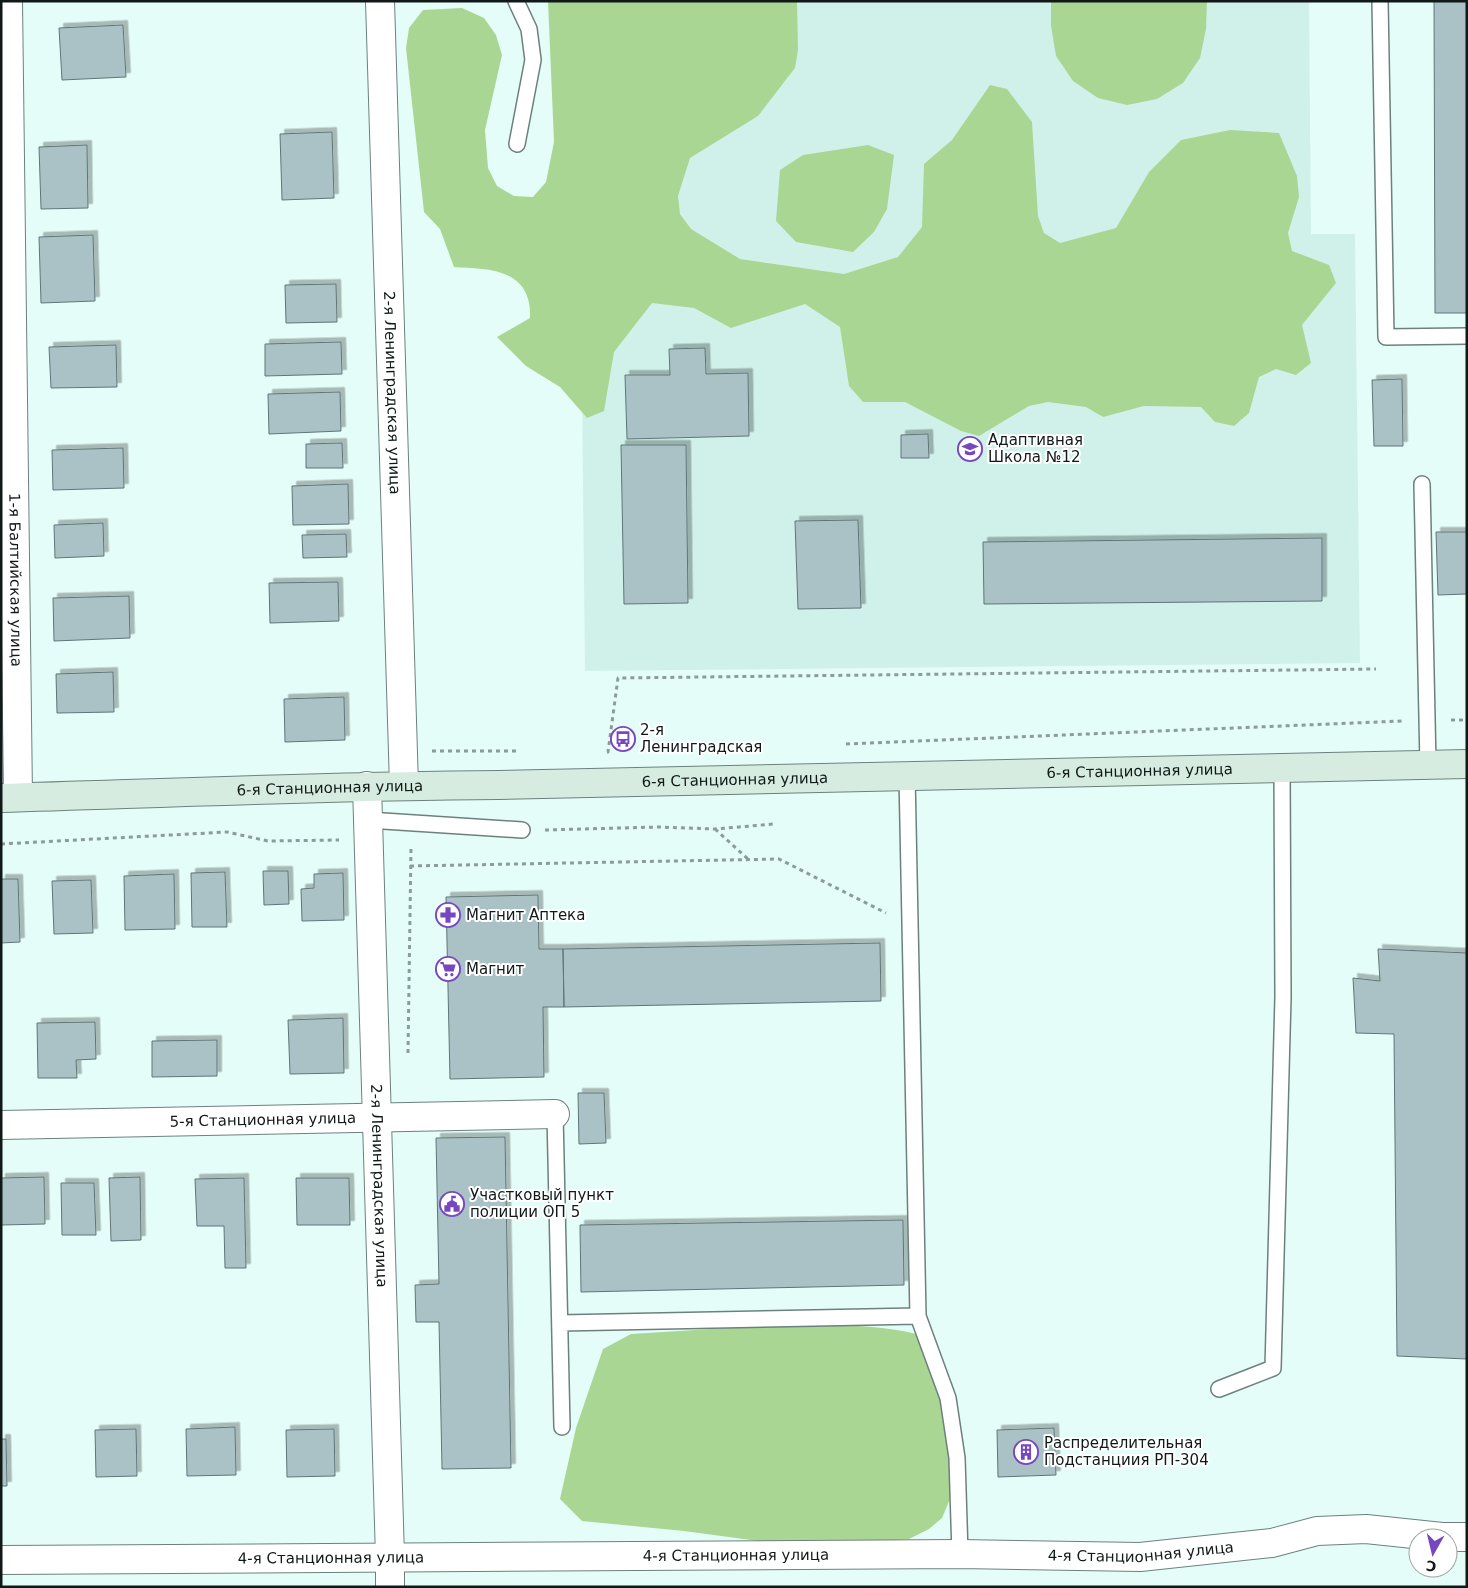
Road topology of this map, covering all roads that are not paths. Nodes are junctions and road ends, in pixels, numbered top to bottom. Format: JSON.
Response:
{"nodes":[{"id":1,"x":8,"y":1,"type":"edge"},
{"id":2,"x":380,"y":1,"type":"edge"},
{"id":3,"x":516,"y":1,"type":"edge"},
{"id":4,"x":1380,"y":1,"type":"edge"},
{"id":5,"x":517,"y":144,"type":"dead end"},
{"id":6,"x":1467,"y":336,"type":"edge"},
{"id":7,"x":1422,"y":484,"type":"dead end"},
{"id":8,"x":1467,"y":764,"type":"edge"},
{"id":9,"x":1428,"y":765,"type":"junction"},
{"id":10,"x":1282,"y":768,"type":"junction"},
{"id":11,"x":908,"y":775,"type":"junction"},
{"id":12,"x":367,"y":786,"type":"junction"},
{"id":13,"x":404,"y":786,"type":"junction"},
{"id":14,"x":10,"y":798,"type":"edge"},
{"id":15,"x":368,"y":830,"type":"junction"},
{"id":16,"x":522,"y":830,"type":"road end"},
{"id":17,"x":555,"y":1114,"type":"joint"},
{"id":18,"x":377,"y":1116,"type":"junction"},
{"id":19,"x":1,"y":1126,"type":"edge"},
{"id":20,"x":918,"y":1316,"type":"junction"},
{"id":21,"x":560,"y":1322,"type":"junction"},
{"id":22,"x":1219,"y":1389,"type":"dead end"},
{"id":23,"x":562,"y":1427,"type":"dead end"},
{"id":24,"x":1467,"y":1537,"type":"edge"},
{"id":25,"x":960,"y":1554,"type":"junction"},
{"id":26,"x":390,"y":1557,"type":"junction"},
{"id":27,"x":1,"y":1560,"type":"edge"},
{"id":28,"x":390,"y":1587,"type":"edge"}],
"edges":[{"from":1,"to":14,"type":"street","name":"1-я Балтийская улица"},
{"from":2,"to":13,"type":"street","name":"2-я Ленинградская улица"},
{"from":3,"to":5,"type":"lane"},
{"from":4,"to":6,"type":"lane"},
{"from":7,"to":9,"type":"lane"},
{"from":8,"to":9,"type":"main road","name":"6-я Станционная улица"},
{"from":9,"to":10,"type":"main road","name":"6-я Станционная улица"},
{"from":10,"to":11,"type":"main road","name":"6-я Станционная улица"},
{"from":10,"to":22,"type":"lane"},
{"from":11,"to":13,"type":"main road","name":"6-я Станционная улица"},
{"from":11,"to":20,"type":"lane"},
{"from":12,"to":13,"type":"main road","name":"6-я Станционная улица"},
{"from":12,"to":14,"type":"main road","name":"6-я Станционная улица"},
{"from":12,"to":15,"type":"street","name":"2-я Ленинградская улица"},
{"from":15,"to":16,"type":"lane"},
{"from":15,"to":18,"type":"street","name":"2-я Ленинградская улица"},
{"from":17,"to":18,"type":"street","name":"5-я Станционная улица"},
{"from":17,"to":21,"type":"lane"},
{"from":18,"to":19,"type":"street","name":"5-я Станционная улица"},
{"from":18,"to":26,"type":"street","name":"2-я Ленинградская улица"},
{"from":20,"to":21,"type":"lane"},
{"from":20,"to":25,"type":"lane"},
{"from":21,"to":23,"type":"lane"},
{"from":24,"to":25,"type":"street","name":"4-я Станционная улица"},
{"from":25,"to":26,"type":"street","name":"4-я Станционная улица"},
{"from":26,"to":27,"type":"street","name":"4-я Станционная улица"},
{"from":26,"to":28,"type":"street","name":"2-я Ленинградская улица"}]}
